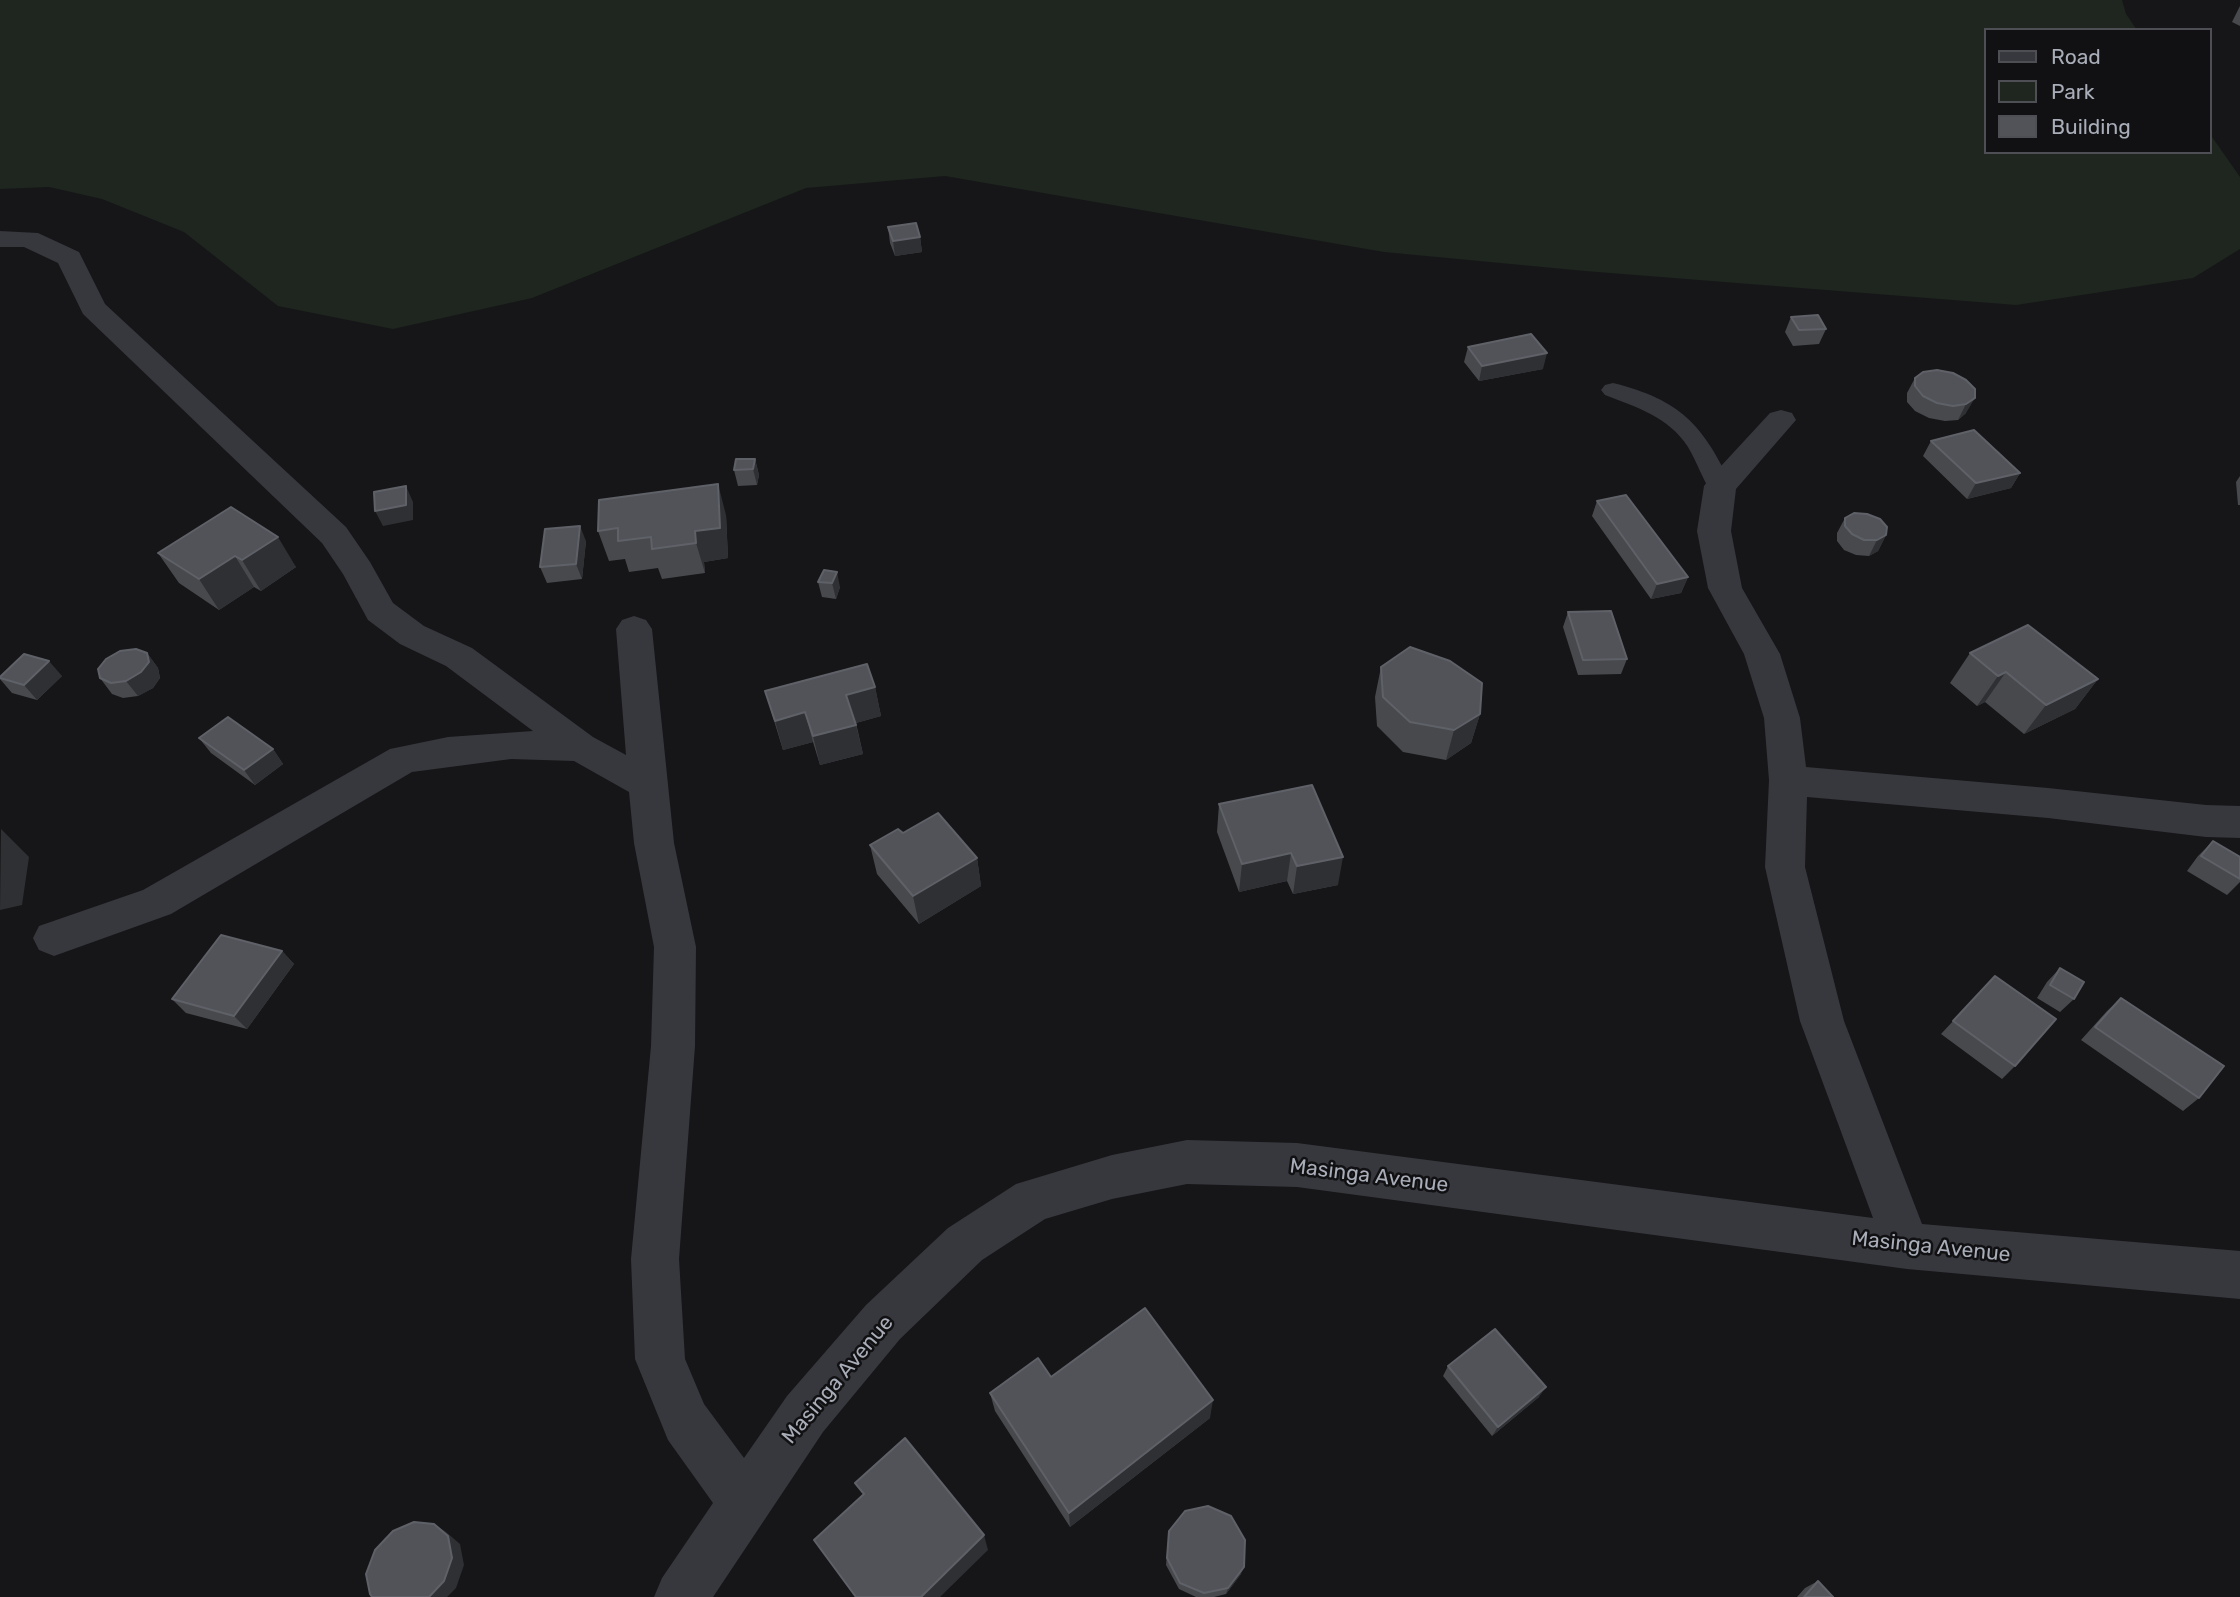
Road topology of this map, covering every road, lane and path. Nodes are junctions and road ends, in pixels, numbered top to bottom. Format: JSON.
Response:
{"nodes":[{"id":1,"x":0,"y":239,"type":"edge"},
{"id":2,"x":1613,"y":390,"type":"dead end"},
{"id":3,"x":1781,"y":420,"type":"dead end"},
{"id":4,"x":1720,"y":486,"type":"junction"},
{"id":5,"x":634,"y":629,"type":"dead end"},
{"id":6,"x":580,"y":747,"type":"junction"},
{"id":7,"x":1788,"y":780,"type":"junction"},
{"id":8,"x":648,"y":784,"type":"junction"},
{"id":9,"x":2240,"y":822,"type":"edge"},
{"id":10,"x":54,"y":938,"type":"dead end"},
{"id":11,"x":1907,"y":1246,"type":"junction"},
{"id":12,"x":2240,"y":1275,"type":"edge"},
{"id":13,"x":745,"y":1502,"type":"junction"},
{"id":14,"x":681,"y":1597,"type":"edge"}],
"edges":[{"from":1,"to":6,"type":"street"},
{"from":2,"to":4,"type":"lane"},
{"from":3,"to":4,"type":"street"},
{"from":4,"to":7,"type":"street"},
{"from":5,"to":8,"type":"street"},
{"from":6,"to":8,"type":"street"},
{"from":6,"to":10,"type":"street"},
{"from":7,"to":9,"type":"street"},
{"from":7,"to":11,"type":"street"},
{"from":8,"to":13,"type":"street"},
{"from":11,"to":12,"type":"street","name":"Masinga Avenue"},
{"from":11,"to":13,"type":"street","name":"Masinga Avenue"},
{"from":13,"to":14,"type":"street","name":"Masinga Avenue"}]}
